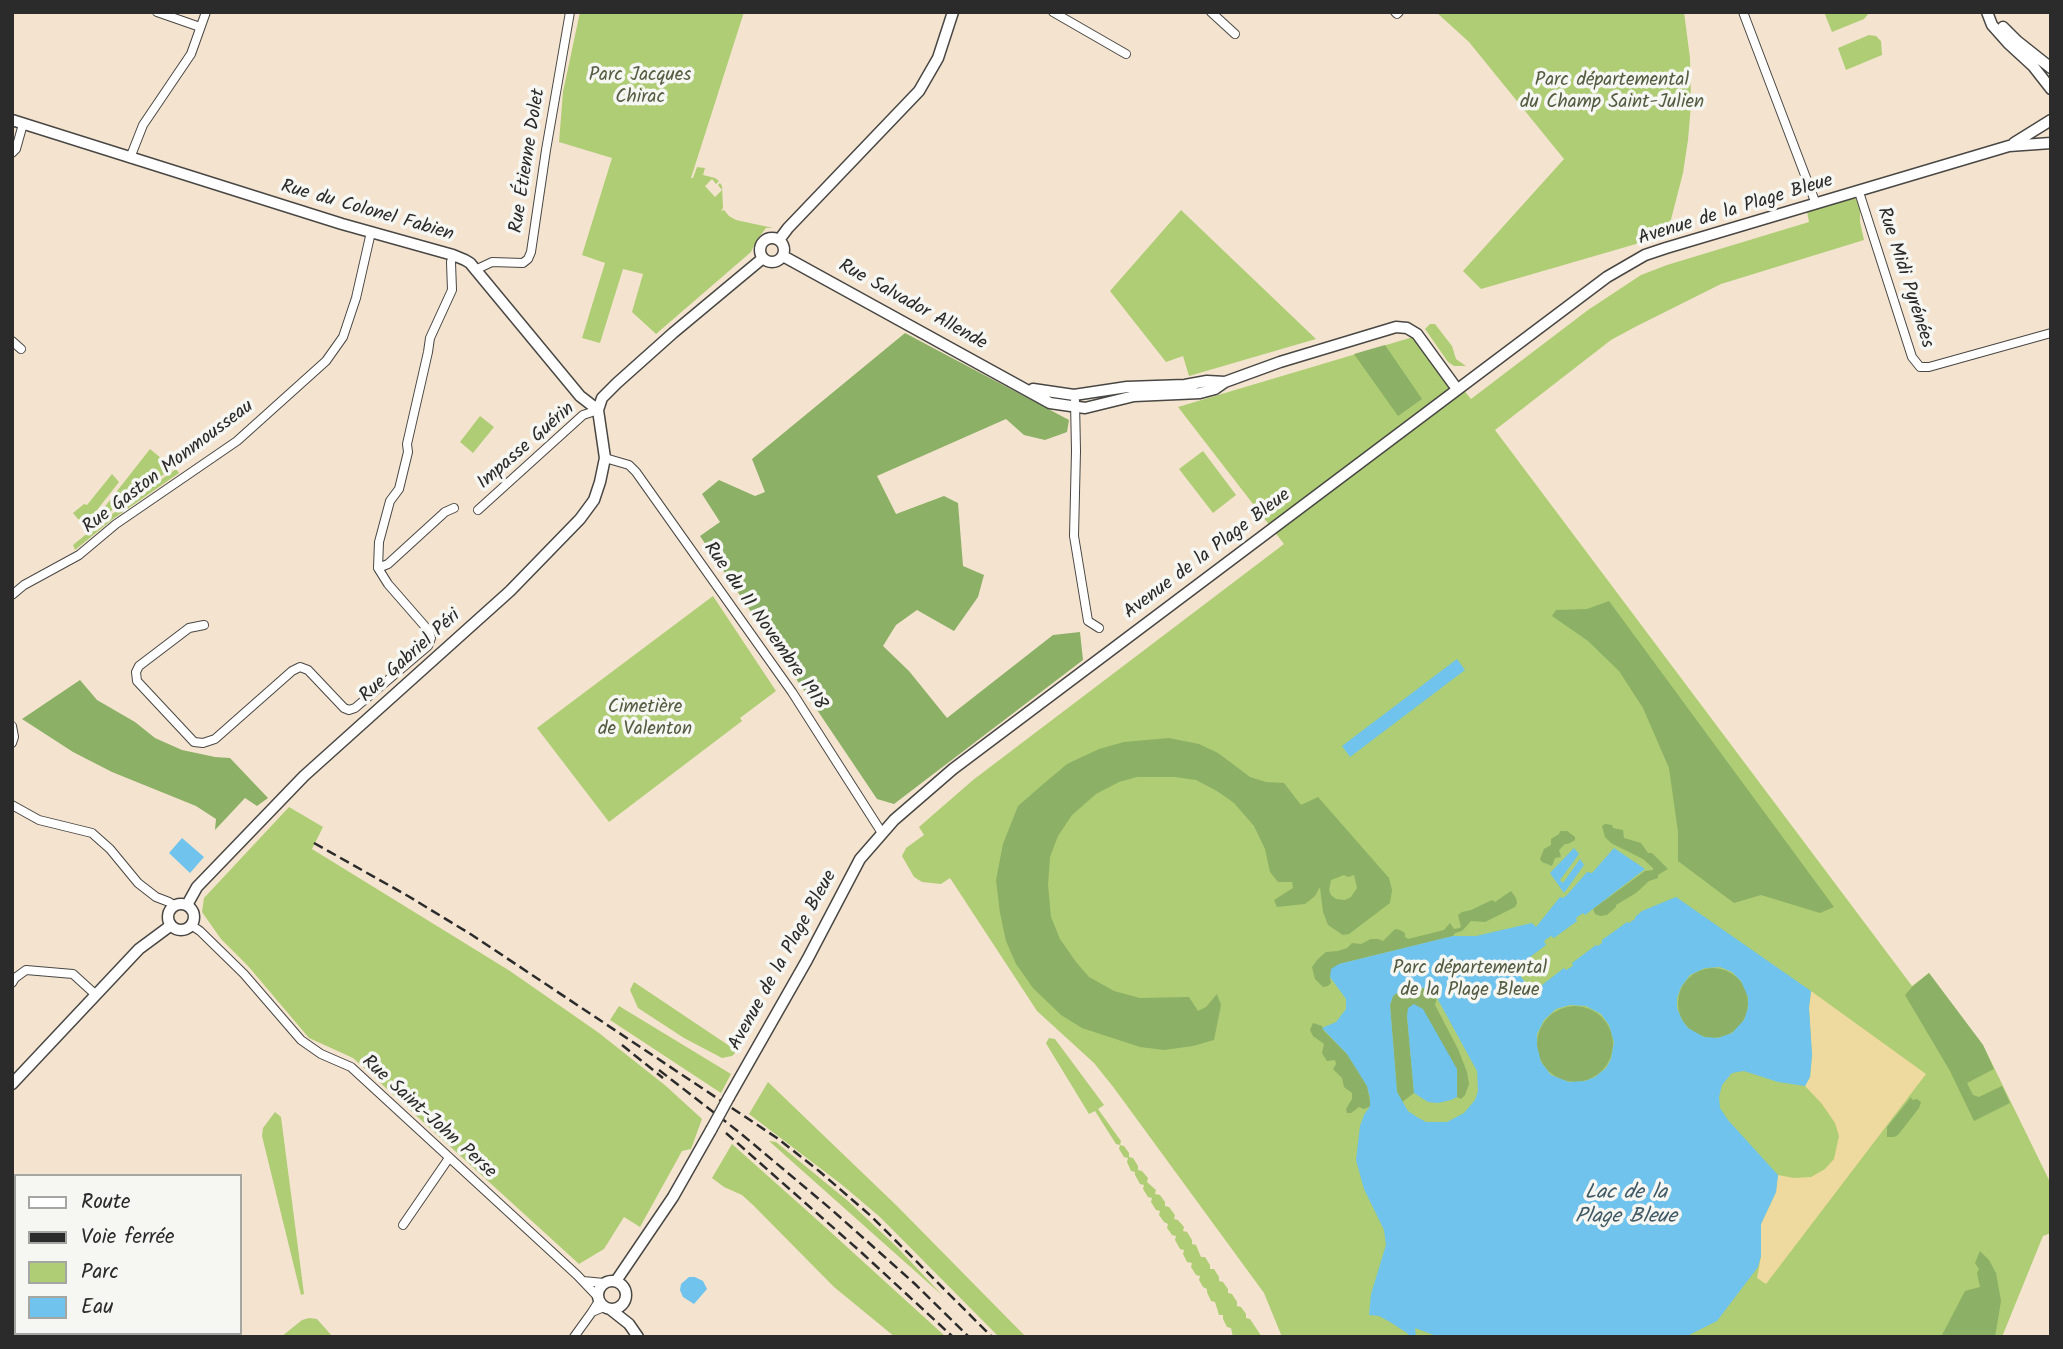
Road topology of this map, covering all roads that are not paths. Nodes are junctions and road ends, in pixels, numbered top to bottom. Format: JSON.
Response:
{"nodes":[{"id":1,"x":157,"y":12,"type":"edge"},
{"id":2,"x":205,"y":12,"type":"edge"},
{"id":3,"x":570,"y":12,"type":"edge"},
{"id":4,"x":953,"y":12,"type":"edge"},
{"id":5,"x":1053,"y":12,"type":"edge"},
{"id":6,"x":1211,"y":12,"type":"edge"},
{"id":7,"x":1742,"y":12,"type":"edge"},
{"id":8,"x":1988,"y":13,"type":"edge"},
{"id":9,"x":200,"y":27,"type":"junction"},
{"id":10,"x":1235,"y":34,"type":"dead end"},
{"id":11,"x":1126,"y":54,"type":"dead end"},
{"id":12,"x":2051,"y":67,"type":"edge"},
{"id":13,"x":2051,"y":89,"type":"edge"},
{"id":14,"x":2051,"y":120,"type":"edge"},
{"id":15,"x":18,"y":122,"type":"edge"},
{"id":16,"x":2051,"y":143,"type":"edge"},
{"id":17,"x":2009,"y":146,"type":"junction"},
{"id":18,"x":12,"y":153,"type":"edge"},
{"id":19,"x":130,"y":158,"type":"junction"},
{"id":20,"x":1859,"y":191,"type":"junction"},
{"id":21,"x":1816,"y":204,"type":"junction"},
{"id":22,"x":371,"y":232,"type":"junction"},
{"id":23,"x":779,"y":240,"type":"junction"},
{"id":24,"x":453,"y":255,"type":"junction"},
{"id":25,"x":783,"y":256,"type":"junction"},
{"id":26,"x":763,"y":258,"type":"junction"},
{"id":27,"x":475,"y":270,"type":"junction"},
{"id":28,"x":2048,"y":333,"type":"edge"},
{"id":29,"x":12,"y":341,"type":"edge"},
{"id":30,"x":21,"y":349,"type":"dead end"},
{"id":31,"x":1225,"y":382,"type":"junction"},
{"id":32,"x":1024,"y":387,"type":"junction"},
{"id":33,"x":1457,"y":389,"type":"junction"},
{"id":34,"x":1074,"y":395,"type":"junction"},
{"id":35,"x":1076,"y":408,"type":"junction"},
{"id":36,"x":598,"y":410,"type":"junction"},
{"id":37,"x":605,"y":458,"type":"junction"},
{"id":38,"x":454,"y":508,"type":"dead end"},
{"id":39,"x":478,"y":510,"type":"dead end"},
{"id":40,"x":378,"y":568,"type":"junction"},
{"id":41,"x":12,"y":595,"type":"edge"},
{"id":42,"x":204,"y":625,"type":"dead end"},
{"id":43,"x":1099,"y":628,"type":"dead end"},
{"id":44,"x":393,"y":677,"type":"junction"},
{"id":45,"x":403,"y":688,"type":"junction"},
{"id":46,"x":12,"y":726,"type":"edge"},
{"id":47,"x":13,"y":740,"type":"edge"},
{"id":48,"x":12,"y":805,"type":"edge"},
{"id":49,"x":882,"y":833,"type":"junction"},
{"id":50,"x":181,"y":906,"type":"junction"},
{"id":51,"x":191,"y":925,"type":"junction"},
{"id":52,"x":170,"y":926,"type":"junction"},
{"id":53,"x":12,"y":983,"type":"edge"},
{"id":54,"x":96,"y":995,"type":"junction"},
{"id":55,"x":12,"y":1084,"type":"edge"},
{"id":56,"x":449,"y":1158,"type":"junction"},
{"id":57,"x":403,"y":1225,"type":"dead end"},
{"id":58,"x":583,"y":1281,"type":"junction"},
{"id":59,"x":604,"y":1283,"type":"junction"},
{"id":60,"x":620,"y":1283,"type":"junction"},
{"id":61,"x":624,"y":1303,"type":"junction"},
{"id":62,"x":603,"y":1304,"type":"junction"},
{"id":63,"x":629,"y":1324,"type":"junction"},
{"id":64,"x":575,"y":1337,"type":"edge"},
{"id":65,"x":638,"y":1337,"type":"edge"}],
"edges":[{"from":1,"to":9,"type":"street"},
{"from":2,"to":9,"type":"street"},
{"from":3,"to":27,"type":"street","name":"Rue Étienne Dolet"},
{"from":4,"to":23,"type":"street"},
{"from":5,"to":11,"type":"street"},
{"from":6,"to":10,"type":"street"},
{"from":7,"to":21,"type":"street"},
{"from":8,"to":12,"type":"street"},
{"from":8,"to":13,"type":"street"},
{"from":9,"to":19,"type":"street"},
{"from":14,"to":17,"type":"street","name":"Avenue de la Plage Bleue"},
{"from":15,"to":18,"type":"street"},
{"from":15,"to":19,"type":"street","name":"Rue du Colonel Fabien"},
{"from":16,"to":17,"type":"street","name":"Avenue de la Plage Bleue"},
{"from":17,"to":20,"type":"street","name":"Avenue de la Plage Bleue"},
{"from":19,"to":22,"type":"street","name":"Rue du Colonel Fabien"},
{"from":20,"to":21,"type":"street","name":"Avenue de la Plage Bleue"},
{"from":20,"to":28,"type":"street","name":"Rue Midi Pyrénées"},
{"from":21,"to":33,"type":"street","name":"Avenue de la Plage Bleue"},
{"from":22,"to":24,"type":"street","name":"Rue du Colonel Fabien"},
{"from":22,"to":41,"type":"street","name":"Rue Gaston Monmousseau"},
{"from":23,"to":25,"type":"street"},
{"from":23,"to":26,"type":"street"},
{"from":24,"to":27,"type":"street","name":"Rue du Colonel Fabien"},
{"from":24,"to":40,"type":"street"},
{"from":25,"to":26,"type":"street"},
{"from":25,"to":32,"type":"street","name":"Rue Salvador Allende"},
{"from":26,"to":36,"type":"street"},
{"from":27,"to":36,"type":"street","name":"Rue du Colonel Fabien"},
{"from":29,"to":30,"type":"street"},
{"from":31,"to":33,"type":"street","name":"Rue Salvador Allende"},
{"from":31,"to":34,"type":"street","name":"Rue Salvador Allende"},
{"from":31,"to":35,"type":"street","name":"Rue Salvador Allende"},
{"from":32,"to":34,"type":"street","name":"Rue Salvador Allende"},
{"from":32,"to":35,"type":"street","name":"Rue Salvador Allende"},
{"from":33,"to":49,"type":"street","name":"Avenue de la Plage Bleue"},
{"from":34,"to":35,"type":"street"},
{"from":35,"to":43,"type":"street"},
{"from":36,"to":37,"type":"street","name":"Rue Gabriel Péri"},
{"from":36,"to":39,"type":"street","name":"Impasse Guérin"},
{"from":37,"to":45,"type":"street","name":"Rue Gabriel Péri"},
{"from":37,"to":49,"type":"street","name":"Rue du 11 Novembre 1918"},
{"from":38,"to":40,"type":"street"},
{"from":40,"to":44,"type":"street"},
{"from":42,"to":44,"type":"street"},
{"from":44,"to":45,"type":"street"},
{"from":45,"to":50,"type":"street","name":"Rue Gabriel Péri"},
{"from":46,"to":47,"type":"street"},
{"from":48,"to":50,"type":"street"},
{"from":49,"to":60,"type":"street","name":"Avenue de la Plage Bleue","bridge":true},
{"from":50,"to":51,"type":"street"},
{"from":50,"to":52,"type":"street"},
{"from":51,"to":52,"type":"street"},
{"from":51,"to":56,"type":"street","name":"Rue Saint-John Perse"},
{"from":52,"to":54,"type":"street"},
{"from":53,"to":54,"type":"street"},
{"from":54,"to":55,"type":"street"},
{"from":56,"to":57,"type":"street"},
{"from":56,"to":58,"type":"street","name":"Rue Saint-John Perse"},
{"from":58,"to":59,"type":"street"},
{"from":58,"to":62,"type":"street","name":"Rue Saint-John Perse"},
{"from":59,"to":60,"type":"street"},
{"from":59,"to":62,"type":"street"},
{"from":60,"to":61,"type":"street"},
{"from":61,"to":62,"type":"street"},
{"from":61,"to":63,"type":"street"},
{"from":62,"to":63,"type":"street"},
{"from":62,"to":64,"type":"street"},
{"from":63,"to":65,"type":"street"}]}
